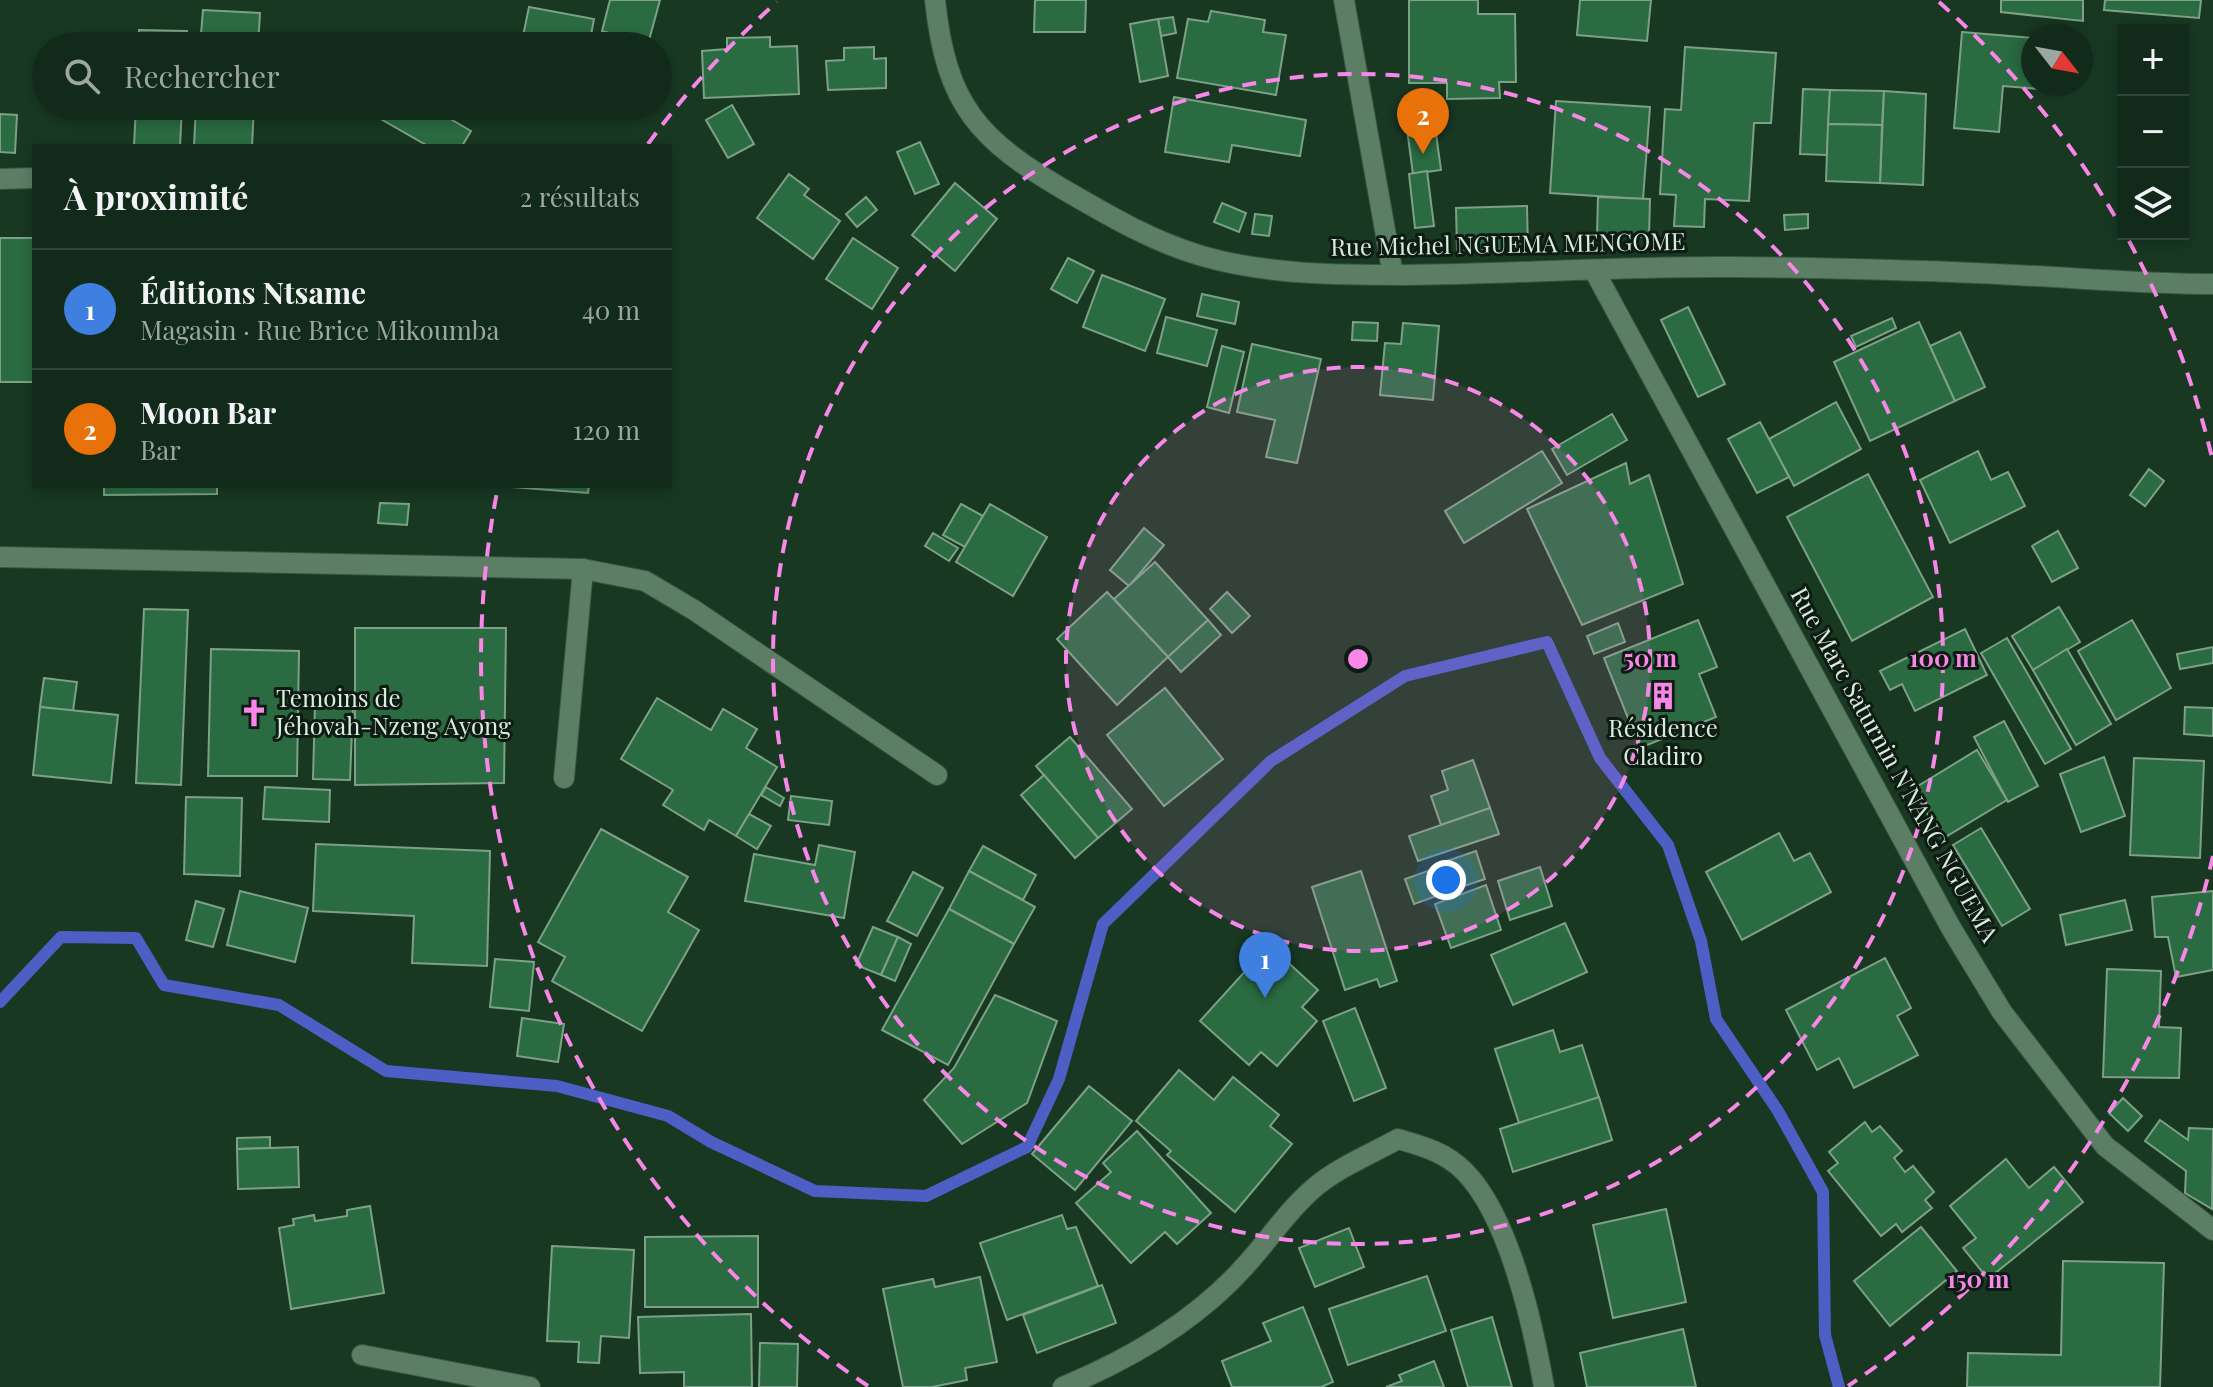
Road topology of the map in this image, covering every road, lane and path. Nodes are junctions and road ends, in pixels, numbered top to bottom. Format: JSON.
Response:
{"nodes":[{"id":1,"x":935,"y":0,"type":"edge"},
{"id":2,"x":1344,"y":0,"type":"edge"},
{"id":3,"x":32,"y":178,"type":"edge"},
{"id":4,"x":0,"y":179,"type":"edge"},
{"id":5,"x":1595,"y":272,"type":"junction"},
{"id":6,"x":1393,"y":275,"type":"junction"},
{"id":7,"x":2213,"y":284,"type":"edge"},
{"id":8,"x":0,"y":557,"type":"edge"},
{"id":9,"x":583,"y":569,"type":"junction"},
{"id":10,"x":937,"y":775,"type":"dead end"},
{"id":11,"x":564,"y":778,"type":"dead end"},
{"id":12,"x":2213,"y":1230,"type":"edge"},
{"id":13,"x":362,"y":1355,"type":"dead end"},
{"id":14,"x":530,"y":1387,"type":"edge"},
{"id":15,"x":1063,"y":1387,"type":"edge"},
{"id":16,"x":1544,"y":1387,"type":"edge"}],
"edges":[{"from":1,"to":6,"type":"street","name":"Rue Michel NGUEMA MENGOME"},
{"from":2,"to":6,"type":"street"},
{"from":3,"to":4,"type":"street"},
{"from":5,"to":6,"type":"street","name":"Rue Michel NGUEMA MENGOME"},
{"from":5,"to":7,"type":"street","name":"Rue Michel NGUEMA MENGOME"},
{"from":5,"to":12,"type":"street","name":"Rue Marc Saturnin N'NANG NGUEMA"},
{"from":8,"to":9,"type":"street"},
{"from":9,"to":10,"type":"street"},
{"from":9,"to":11,"type":"street"},
{"from":13,"to":14,"type":"street"},
{"from":15,"to":16,"type":"street"}]}
